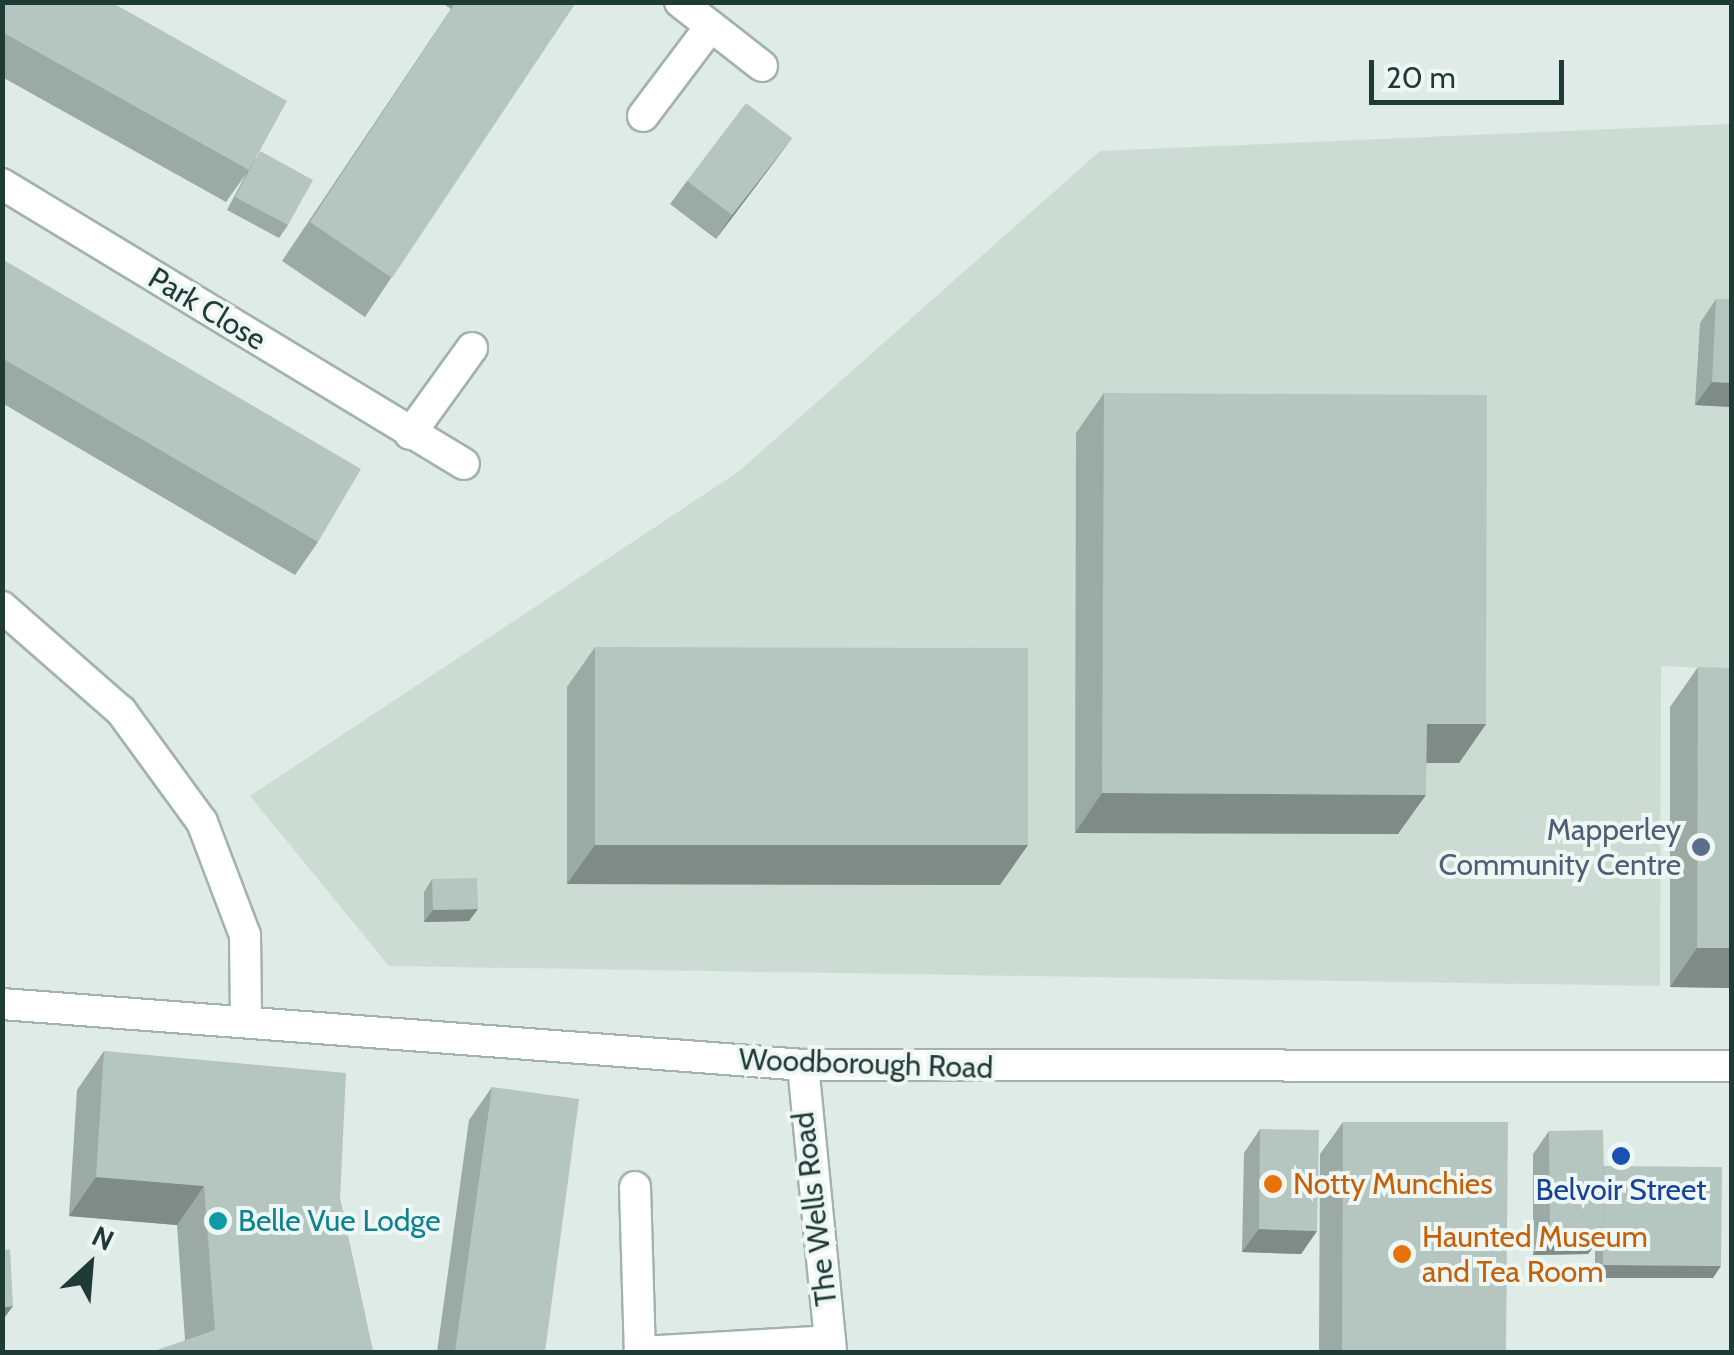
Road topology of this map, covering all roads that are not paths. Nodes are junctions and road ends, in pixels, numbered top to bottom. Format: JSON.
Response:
{"nodes":[{"id":1,"x":680,"y":2,"type":"edge"},
{"id":2,"x":710,"y":26,"type":"junction"},
{"id":3,"x":762,"y":66,"type":"dead end"},
{"id":4,"x":643,"y":116,"type":"dead end"},
{"id":5,"x":2,"y":184,"type":"edge"},
{"id":6,"x":472,"y":348,"type":"dead end"},
{"id":7,"x":410,"y":434,"type":"junction"},
{"id":8,"x":464,"y":464,"type":"dead end"},
{"id":9,"x":2,"y":607,"type":"edge"},
{"id":10,"x":2,"y":1004,"type":"edge"},
{"id":11,"x":246,"y":1019,"type":"junction"},
{"id":12,"x":803,"y":1065,"type":"junction"},
{"id":13,"x":1732,"y":1066,"type":"edge"},
{"id":14,"x":635,"y":1187,"type":"dead end"},
{"id":15,"x":831,"y":1346,"type":"edge"}],
"edges":[{"from":1,"to":2,"type":"main road"},
{"from":2,"to":3,"type":"main road"},
{"from":2,"to":4,"type":"main road"},
{"from":5,"to":7,"type":"main road","name":"Park Close"},
{"from":6,"to":7,"type":"main road"},
{"from":7,"to":8,"type":"main road","name":"Park Close"},
{"from":9,"to":11,"type":"main road"},
{"from":10,"to":11,"type":"main road","name":"Woodborough Road"},
{"from":11,"to":12,"type":"main road","name":"Woodborough Road"},
{"from":12,"to":13,"type":"main road","name":"Woodborough Road"},
{"from":12,"to":15,"type":"main road","name":"The Wells Road"},
{"from":14,"to":15,"type":"main road"}]}
